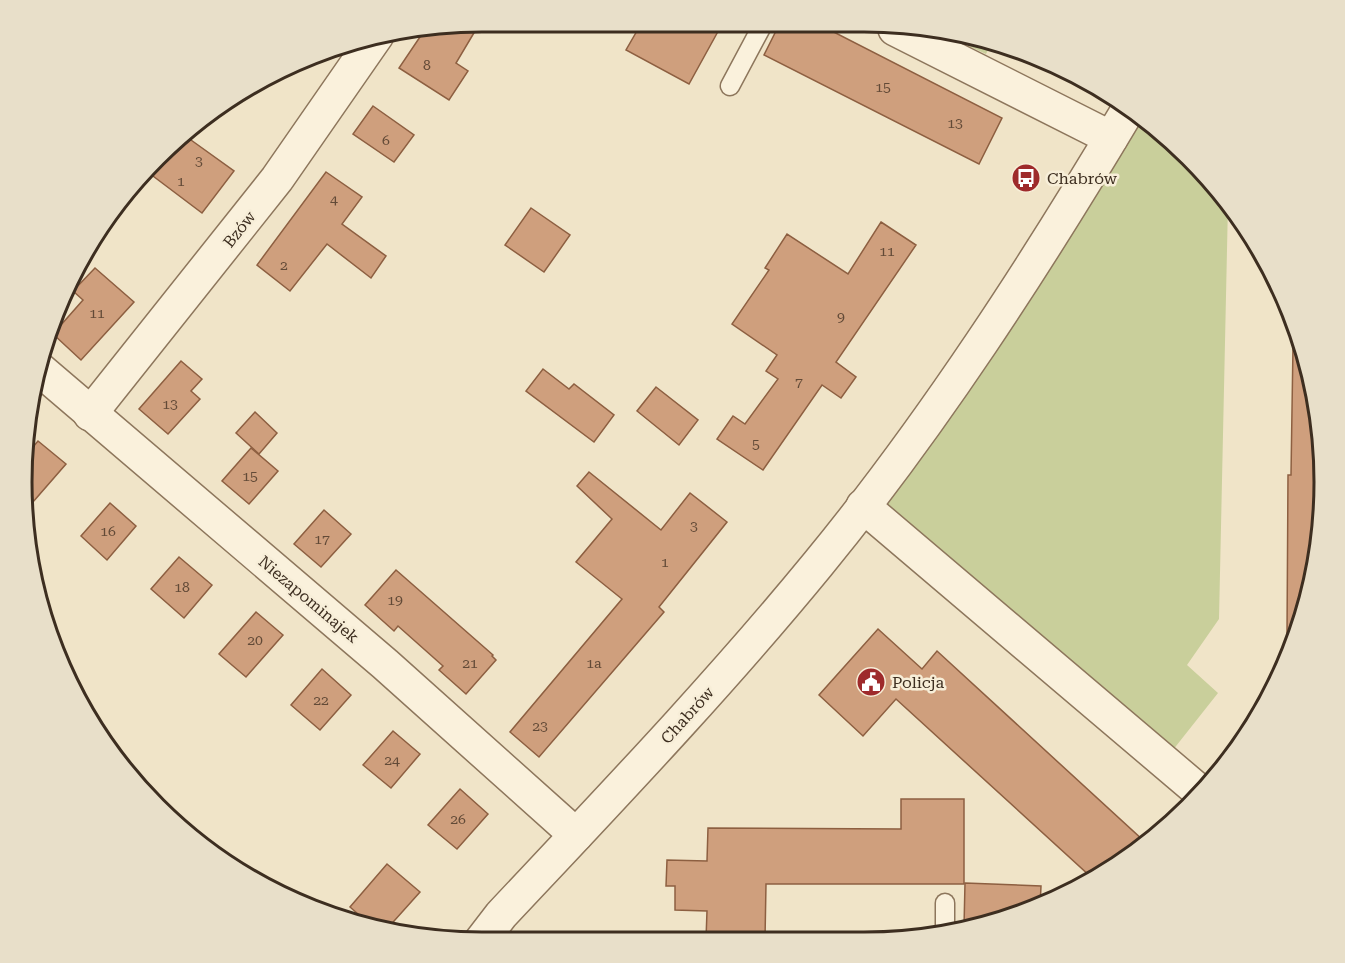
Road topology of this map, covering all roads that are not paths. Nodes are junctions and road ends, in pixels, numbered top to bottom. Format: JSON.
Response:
{"nodes":[{"id":1,"x":759,"y":32,"type":"edge"},
{"id":2,"x":903,"y":33,"type":"edge"},
{"id":3,"x":369,"y":46,"type":"edge"},
{"id":4,"x":730,"y":86,"type":"dead end"},
{"id":5,"x":1125,"y":115,"type":"edge"},
{"id":6,"x":1111,"y":138,"type":"junction"},
{"id":7,"x":45,"y":374,"type":"edge"},
{"id":8,"x":90,"y":414,"type":"junction"},
{"id":9,"x":863,"y":506,"type":"junction"},
{"id":10,"x":1194,"y":787,"type":"edge"},
{"id":11,"x":576,"y":835,"type":"junction"},
{"id":12,"x":945,"y":903,"type":"dead end"},
{"id":13,"x":501,"y":915,"type":"junction"},
{"id":14,"x":945,"y":924,"type":"edge"},
{"id":15,"x":476,"y":932,"type":"edge"},
{"id":16,"x":488,"y":932,"type":"edge"}],
"edges":[{"from":1,"to":4,"type":"lane"},
{"from":2,"to":6,"type":"street"},
{"from":3,"to":8,"type":"street","name":"Bzów"},
{"from":5,"to":6,"type":"street","name":"Chabrów"},
{"from":6,"to":9,"type":"street","name":"Chabrów"},
{"from":7,"to":8,"type":"street","name":"Niezapominajek"},
{"from":8,"to":11,"type":"street","name":"Niezapominajek"},
{"from":9,"to":10,"type":"street"},
{"from":9,"to":11,"type":"street","name":"Chabrów"},
{"from":11,"to":13,"type":"street","name":"Chabrów"},
{"from":12,"to":14,"type":"lane"},
{"from":13,"to":15,"type":"street","name":"Chabrów"},
{"from":13,"to":16,"type":"street","name":"Chabrów"}]}
